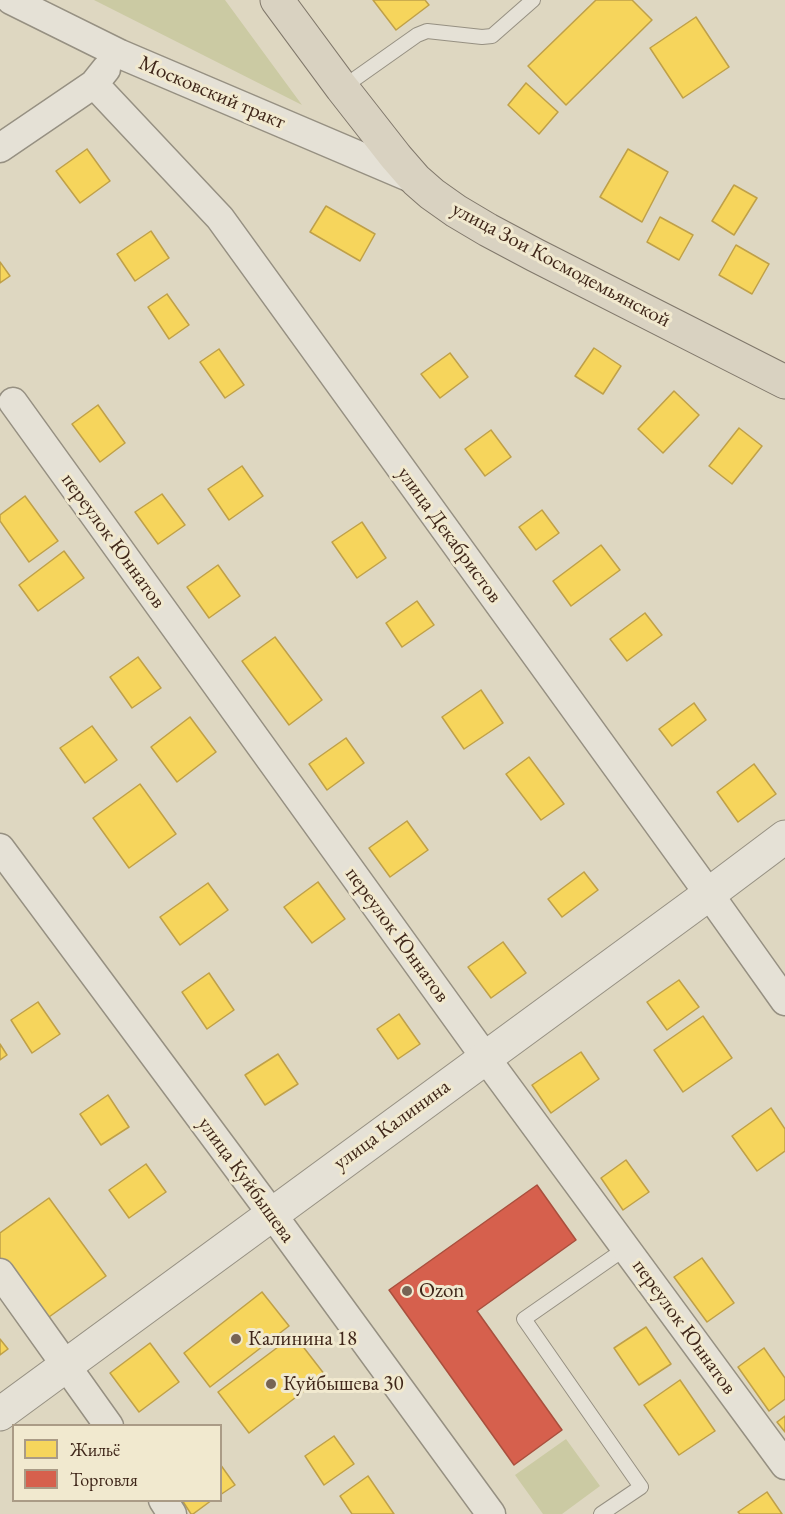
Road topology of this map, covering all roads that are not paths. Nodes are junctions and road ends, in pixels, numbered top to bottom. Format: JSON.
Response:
{"nodes":[{"id":1,"x":11,"y":0,"type":"edge"},
{"id":2,"x":277,"y":0,"type":"edge"},
{"id":3,"x":533,"y":0,"type":"edge"},
{"id":4,"x":120,"y":54,"type":"junction"},
{"id":5,"x":94,"y":84,"type":"junction"},
{"id":6,"x":342,"y":88,"type":"junction"},
{"id":7,"x":0,"y":148,"type":"edge"},
{"id":8,"x":416,"y":180,"type":"junction"},
{"id":9,"x":785,"y":382,"type":"edge"},
{"id":10,"x":13,"y":402,"type":"dead end"},
{"id":11,"x":785,"y":837,"type":"edge"},
{"id":12,"x":0,"y":848,"type":"edge"},
{"id":13,"x":709,"y":894,"type":"junction"},
{"id":14,"x":785,"y":1001,"type":"edge"},
{"id":15,"x":485,"y":1057,"type":"junction"},
{"id":16,"x":272,"y":1214,"type":"junction"},
{"id":17,"x":626,"y":1248,"type":"junction"},
{"id":18,"x":0,"y":1273,"type":"edge"},
{"id":19,"x":66,"y":1365,"type":"junction"},
{"id":20,"x":0,"y":1414,"type":"edge"},
{"id":21,"x":108,"y":1424,"type":"edge"},
{"id":22,"x":785,"y":1465,"type":"edge"},
{"id":23,"x":491,"y":1514,"type":"edge"},
{"id":24,"x":601,"y":1514,"type":"edge"}],
"edges":[{"from":1,"to":4,"type":"street","name":"Московский тракт"},
{"from":2,"to":6,"type":"main road","name":"улица Зои Космодемьянской"},
{"from":3,"to":6,"type":"lane"},
{"from":4,"to":5,"type":"street"},
{"from":4,"to":8,"type":"street","name":"Московский тракт"},
{"from":5,"to":7,"type":"street"},
{"from":5,"to":13,"type":"street","name":"улица Декабристов"},
{"from":6,"to":8,"type":"main road","name":"улица Зои Космодемьянской"},
{"from":8,"to":9,"type":"main road","name":"улица Зои Космодемьянской"},
{"from":10,"to":15,"type":"street","name":"переулок Юннатов"},
{"from":11,"to":13,"type":"street","name":"улица Калинина"},
{"from":12,"to":16,"type":"street","name":"улица Куйбышева"},
{"from":13,"to":14,"type":"street","name":"улица Декабристов"},
{"from":13,"to":15,"type":"street","name":"улица Калинина"},
{"from":15,"to":16,"type":"street","name":"улица Калинина"},
{"from":15,"to":17,"type":"street","name":"переулок Юннатов"},
{"from":16,"to":19,"type":"street","name":"улица Калинина"},
{"from":16,"to":23,"type":"street","name":"улица Куйбышева"},
{"from":17,"to":22,"type":"street","name":"переулок Юннатов"},
{"from":17,"to":24,"type":"lane"},
{"from":18,"to":19,"type":"street"},
{"from":19,"to":20,"type":"street","name":"улица Калинина"},
{"from":19,"to":21,"type":"street"}]}
